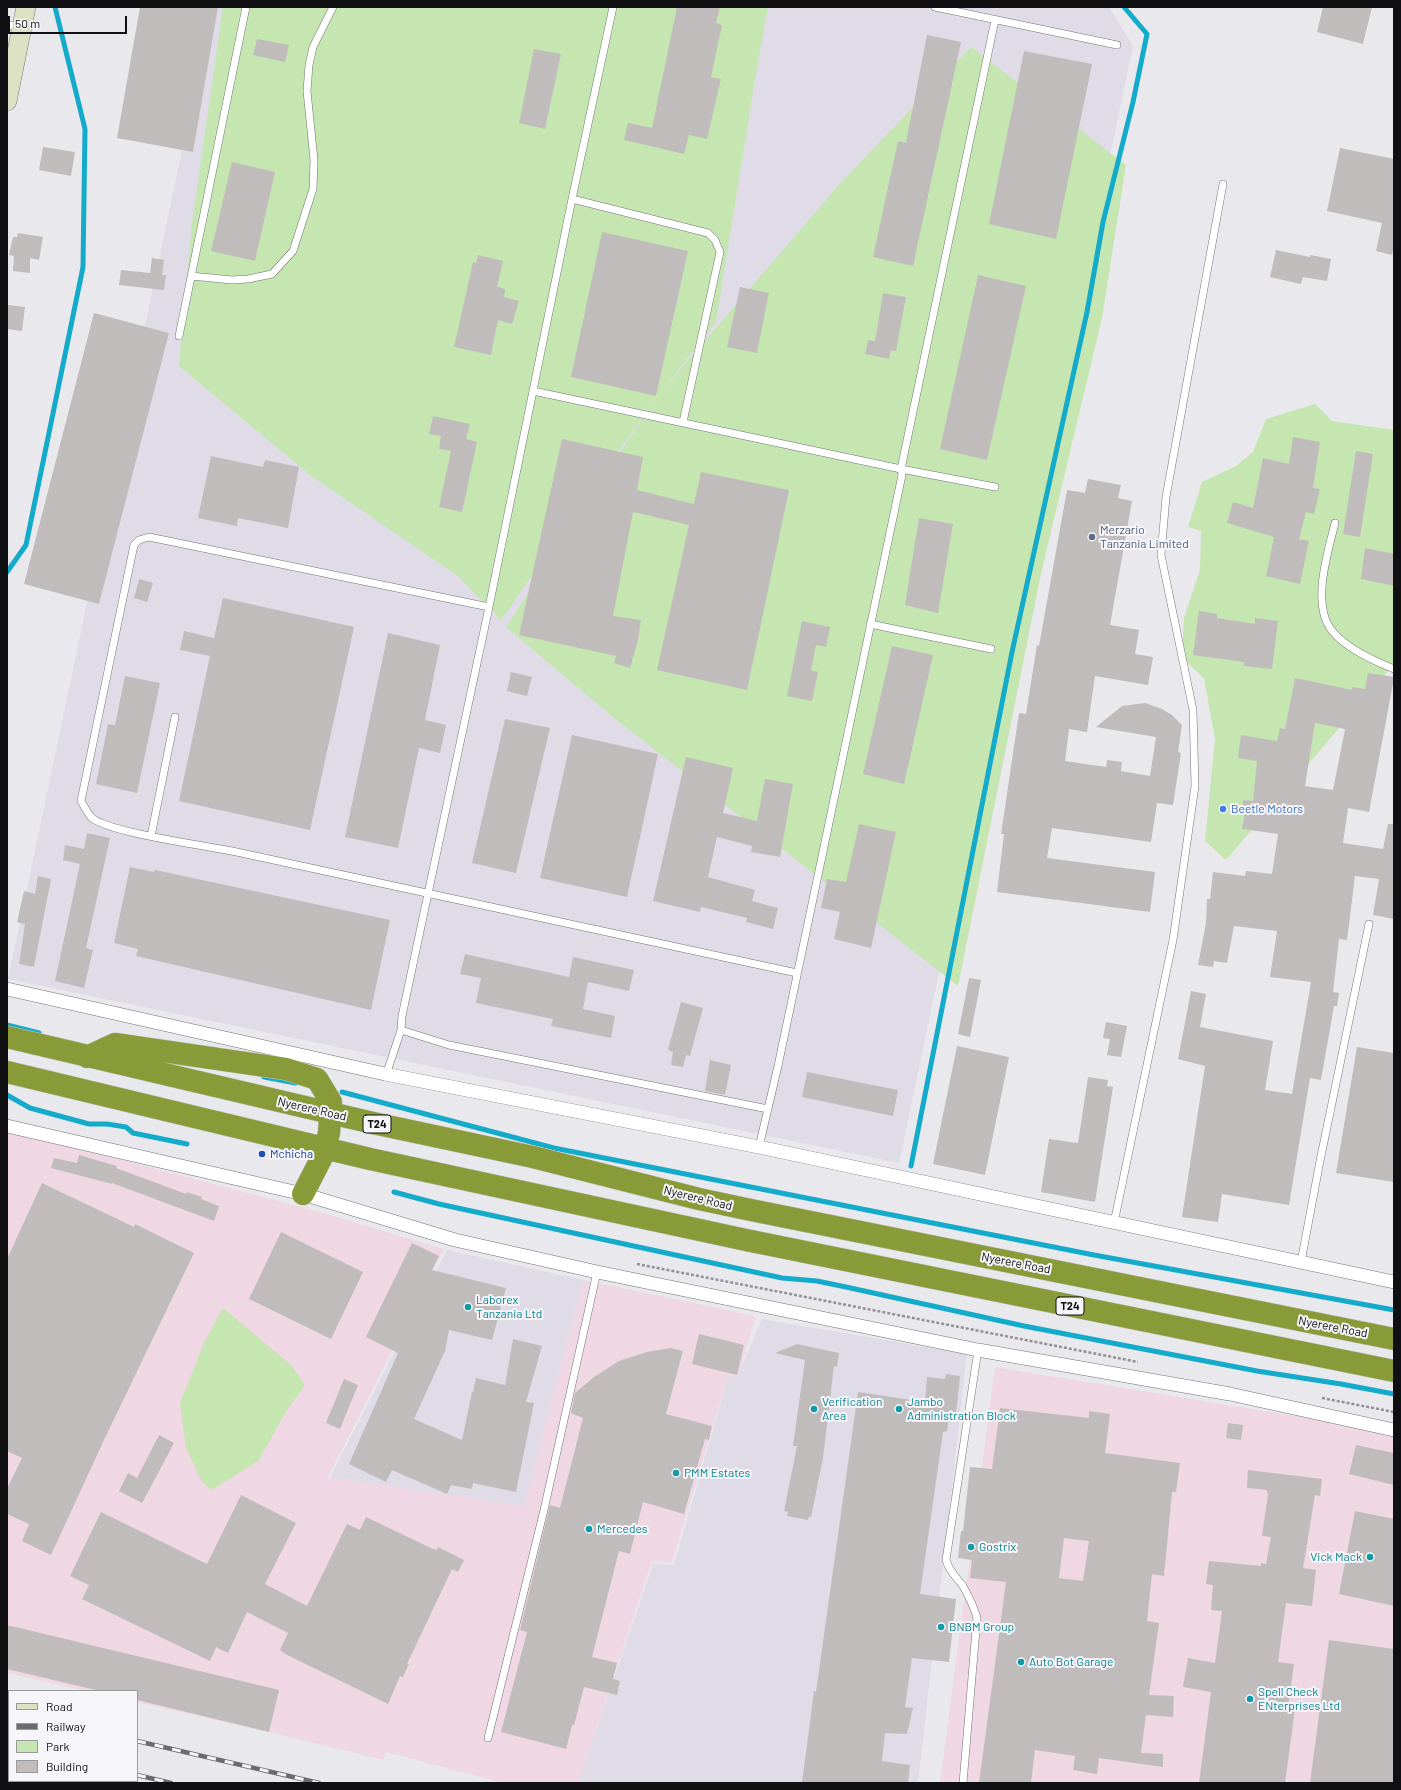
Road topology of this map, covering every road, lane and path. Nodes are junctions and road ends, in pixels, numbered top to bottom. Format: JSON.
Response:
{"nodes":[{"id":1,"x":26,"y":7,"type":"edge"},
{"id":2,"x":246,"y":7,"type":"edge"},
{"id":3,"x":333,"y":7,"type":"edge"},
{"id":4,"x":614,"y":7,"type":"edge"},
{"id":5,"x":936,"y":7,"type":"edge"},
{"id":6,"x":995,"y":20,"type":"junction"},
{"id":7,"x":14,"y":27,"type":"edge"},
{"id":8,"x":1117,"y":45,"type":"dead end"},
{"id":9,"x":7,"y":101,"type":"edge"},
{"id":10,"x":1222,"y":184,"type":"dead end"},
{"id":11,"x":572,"y":198,"type":"junction"},
{"id":12,"x":191,"y":276,"type":"junction"},
{"id":13,"x":179,"y":336,"type":"dead end"},
{"id":14,"x":533,"y":391,"type":"junction"},
{"id":15,"x":683,"y":422,"type":"junction"},
{"id":16,"x":900,"y":469,"type":"junction"},
{"id":17,"x":995,"y":487,"type":"dead end"},
{"id":18,"x":1335,"y":523,"type":"dead end"},
{"id":19,"x":490,"y":607,"type":"junction"},
{"id":20,"x":870,"y":624,"type":"junction"},
{"id":21,"x":991,"y":649,"type":"dead end"},
{"id":22,"x":1394,"y":669,"type":"edge"},
{"id":23,"x":175,"y":717,"type":"dead end"},
{"id":24,"x":151,"y":836,"type":"junction"},
{"id":25,"x":428,"y":894,"type":"junction"},
{"id":26,"x":1369,"y":924,"type":"dead end"},
{"id":27,"x":797,"y":974,"type":"junction"},
{"id":28,"x":7,"y":988,"type":"edge"},
{"id":29,"x":401,"y":1030,"type":"junction"},
{"id":30,"x":7,"y":1037,"type":"edge"},
{"id":31,"x":87,"y":1057,"type":"junction"},
{"id":32,"x":7,"y":1072,"type":"edge"},
{"id":33,"x":386,"y":1075,"type":"junction"},
{"id":34,"x":768,"y":1109,"type":"junction"},
{"id":35,"x":331,"y":1114,"type":"junction"},
{"id":36,"x":7,"y":1126,"type":"edge"},
{"id":37,"x":759,"y":1147,"type":"junction"},
{"id":38,"x":324,"y":1148,"type":"junction"},
{"id":39,"x":303,"y":1194,"type":"junction"},
{"id":40,"x":1114,"y":1223,"type":"junction"},
{"id":41,"x":1301,"y":1262,"type":"junction"},
{"id":42,"x":632,"y":1263,"type":"dead end"},
{"id":43,"x":597,"y":1272,"type":"junction"},
{"id":44,"x":1394,"y":1282,"type":"edge"},
{"id":45,"x":1394,"y":1339,"type":"edge"},
{"id":46,"x":978,"y":1350,"type":"junction"},
{"id":47,"x":1139,"y":1362,"type":"dead end"},
{"id":48,"x":1394,"y":1372,"type":"edge"},
{"id":49,"x":1317,"y":1397,"type":"dead end"},
{"id":50,"x":1394,"y":1412,"type":"edge"},
{"id":51,"x":1394,"y":1430,"type":"edge"},
{"id":52,"x":488,"y":1738,"type":"dead end"},
{"id":53,"x":963,"y":1783,"type":"edge"}],
"edges":[{"from":1,"to":7,"type":"street"},
{"from":2,"to":12,"type":"lane"},
{"from":3,"to":12,"type":"lane"},
{"from":4,"to":11,"type":"lane"},
{"from":5,"to":6,"type":"lane"},
{"from":6,"to":8,"type":"lane"},
{"from":6,"to":16,"type":"lane"},
{"from":7,"to":9,"type":"street"},
{"from":10,"to":40,"type":"lane"},
{"from":11,"to":14,"type":"lane"},
{"from":11,"to":15,"type":"lane"},
{"from":12,"to":13,"type":"lane"},
{"from":14,"to":15,"type":"lane"},
{"from":14,"to":19,"type":"lane"},
{"from":15,"to":16,"type":"lane"},
{"from":16,"to":17,"type":"lane"},
{"from":16,"to":20,"type":"lane"},
{"from":18,"to":22,"type":"lane"},
{"from":19,"to":24,"type":"lane"},
{"from":19,"to":25,"type":"lane"},
{"from":20,"to":21,"type":"lane"},
{"from":20,"to":27,"type":"lane"},
{"from":23,"to":24,"type":"lane"},
{"from":24,"to":25,"type":"lane"},
{"from":25,"to":27,"type":"lane"},
{"from":25,"to":29,"type":"lane"},
{"from":26,"to":41,"type":"lane"},
{"from":27,"to":34,"type":"lane"},
{"from":28,"to":33,"type":"street"},
{"from":29,"to":33,"type":"lane"},
{"from":29,"to":34,"type":"lane"},
{"from":30,"to":31,"type":"highway","name":"Nyerere Road","number":"T24"},
{"from":31,"to":35,"type":"highway","name":"Nyerere Road","number":"T24"},
{"from":31,"to":35,"type":"highway"},
{"from":32,"to":38,"type":"highway","number":"T24"},
{"from":33,"to":37,"type":"street"},
{"from":34,"to":37,"type":"lane"},
{"from":35,"to":38,"type":"highway"},
{"from":35,"to":45,"type":"highway","name":"Nyerere Road","number":"T24"},
{"from":36,"to":39,"type":"street"},
{"from":37,"to":40,"type":"street"},
{"from":38,"to":39,"type":"highway"},
{"from":38,"to":48,"type":"highway","number":"T24"},
{"from":39,"to":43,"type":"street"},
{"from":40,"to":41,"type":"street"},
{"from":41,"to":44,"type":"street"},
{"from":42,"to":47,"type":"path"},
{"from":43,"to":46,"type":"street"},
{"from":43,"to":52,"type":"lane"},
{"from":46,"to":51,"type":"street"},
{"from":46,"to":53,"type":"lane"},
{"from":49,"to":50,"type":"path"}]}
